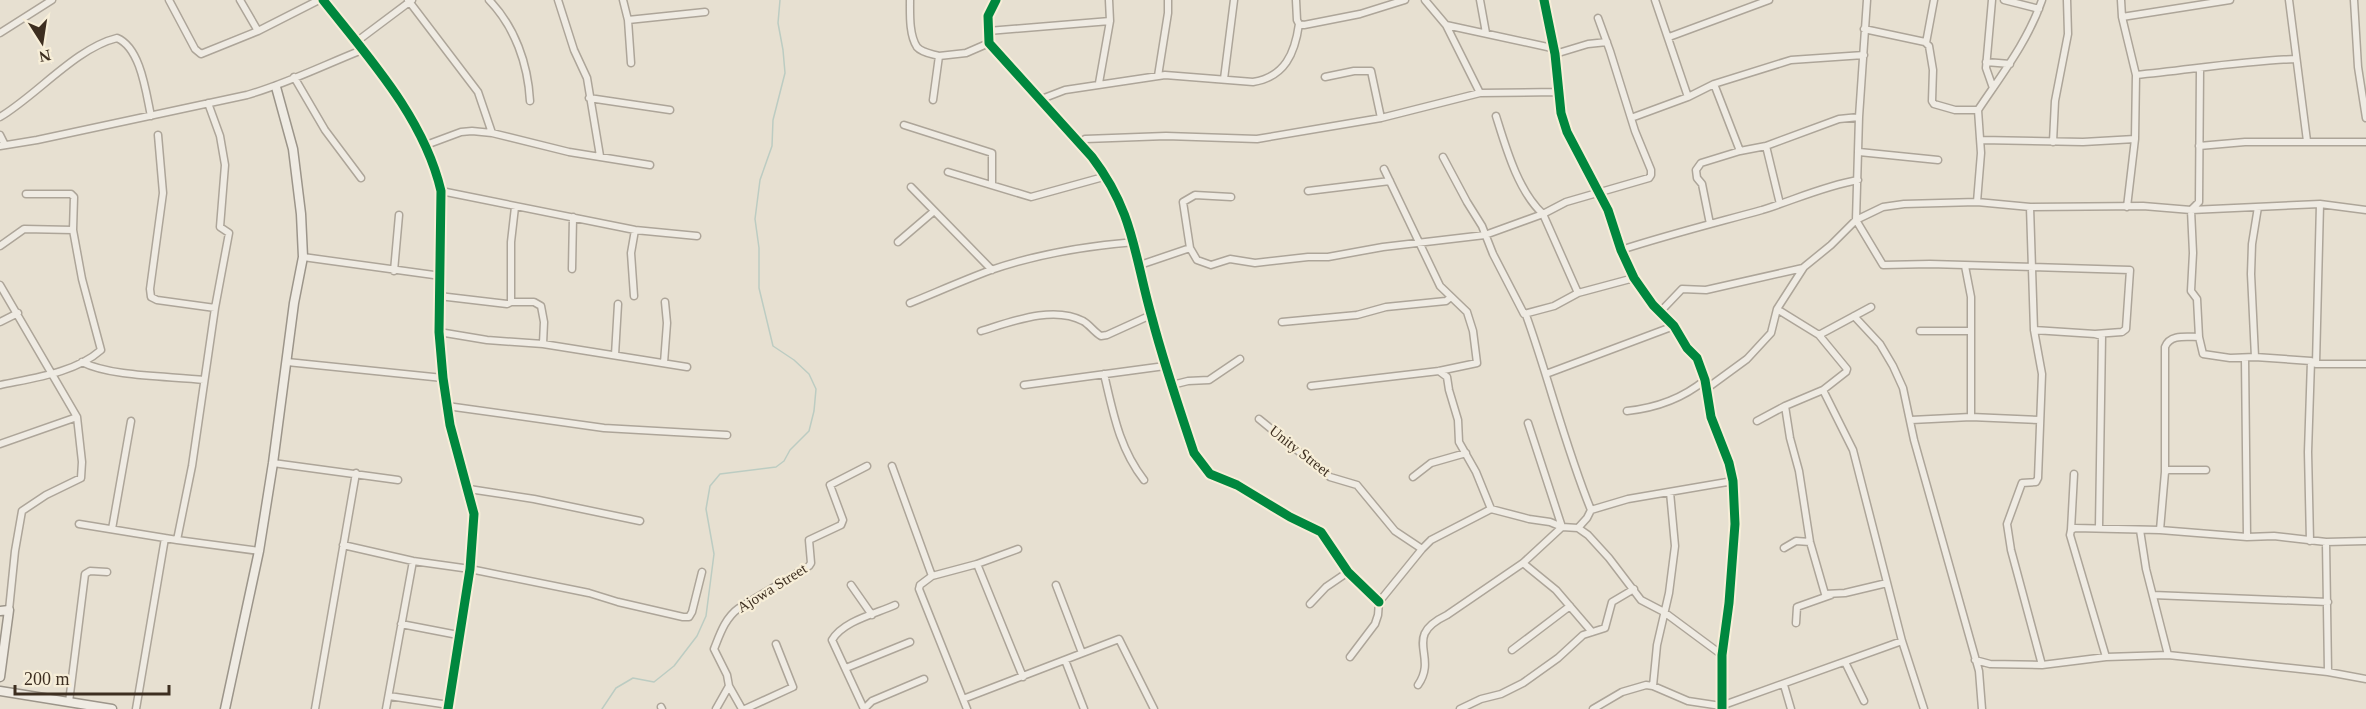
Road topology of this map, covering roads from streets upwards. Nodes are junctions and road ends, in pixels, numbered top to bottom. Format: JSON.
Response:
{"nodes":[{"id":1,"x":52,"y":0,"type":"edge"},
{"id":2,"x":170,"y":0,"type":"edge"},
{"id":3,"x":240,"y":0,"type":"edge"},
{"id":4,"x":321,"y":0,"type":"edge"},
{"id":5,"x":489,"y":0,"type":"edge"},
{"id":6,"x":558,"y":0,"type":"edge"},
{"id":7,"x":623,"y":0,"type":"edge"},
{"id":8,"x":910,"y":0,"type":"edge"},
{"id":9,"x":996,"y":0,"type":"edge"},
{"id":10,"x":1109,"y":0,"type":"edge"},
{"id":11,"x":1168,"y":0,"type":"edge"},
{"id":12,"x":1234,"y":0,"type":"edge"},
{"id":13,"x":1296,"y":0,"type":"edge"},
{"id":14,"x":1405,"y":0,"type":"edge"},
{"id":15,"x":1425,"y":0,"type":"edge"},
{"id":16,"x":1480,"y":0,"type":"edge"},
{"id":17,"x":1544,"y":0,"type":"edge"},
{"id":18,"x":1655,"y":0,"type":"edge"},
{"id":19,"x":1769,"y":0,"type":"edge"},
{"id":20,"x":1866,"y":0,"type":"edge"},
{"id":21,"x":1934,"y":0,"type":"edge"},
{"id":22,"x":1992,"y":0,"type":"edge"},
{"id":23,"x":2004,"y":0,"type":"edge"},
{"id":24,"x":2042,"y":0,"type":"edge"},
{"id":25,"x":2067,"y":0,"type":"edge"},
{"id":26,"x":2121,"y":0,"type":"edge"},
{"id":27,"x":2230,"y":0,"type":"edge"},
{"id":28,"x":2289,"y":0,"type":"edge"},
{"id":29,"x":2354,"y":0,"type":"edge"},
{"id":30,"x":410,"y":1,"type":"edge"},
{"id":31,"x":1752,"y":3,"type":"edge"},
{"id":32,"x":2038,"y":9,"type":"junction"},
{"id":33,"x":705,"y":12,"type":"dead end"},
{"id":34,"x":2122,"y":17,"type":"junction"},
{"id":35,"x":1598,"y":18,"type":"dead end"},
{"id":36,"x":628,"y":20,"type":"junction"},
{"id":37,"x":1110,"y":21,"type":"junction"},
{"id":38,"x":1299,"y":24,"type":"junction"},
{"id":39,"x":1446,"y":25,"type":"junction"},
{"id":40,"x":1864,"y":29,"type":"junction"},
{"id":41,"x":258,"y":31,"type":"junction"},
{"id":42,"x":988,"y":32,"type":"junction"},
{"id":43,"x":0,"y":33,"type":"edge"},
{"id":44,"x":1486,"y":33,"type":"junction"},
{"id":45,"x":1669,"y":37,"type":"junction"},
{"id":46,"x":356,"y":42,"type":"junction"},
{"id":47,"x":1607,"y":42,"type":"junction"},
{"id":48,"x":989,"y":43,"type":"junction"},
{"id":49,"x":1926,"y":43,"type":"junction"},
{"id":50,"x":362,"y":50,"type":"junction"},
{"id":51,"x":1555,"y":54,"type":"junction"},
{"id":52,"x":1864,"y":55,"type":"junction"},
{"id":53,"x":939,"y":56,"type":"junction"},
{"id":54,"x":2296,"y":59,"type":"junction"},
{"id":55,"x":1986,"y":62,"type":"junction"},
{"id":56,"x":631,"y":63,"type":"dead end"},
{"id":57,"x":2010,"y":64,"type":"junction"},
{"id":58,"x":2200,"y":69,"type":"junction"},
{"id":59,"x":2136,"y":75,"type":"junction"},
{"id":60,"x":1158,"y":76,"type":"junction"},
{"id":61,"x":294,"y":77,"type":"junction"},
{"id":62,"x":1325,"y":77,"type":"dead end"},
{"id":63,"x":1224,"y":79,"type":"junction"},
{"id":64,"x":1099,"y":83,"type":"junction"},
{"id":65,"x":1714,"y":84,"type":"junction"},
{"id":66,"x":276,"y":87,"type":"junction"},
{"id":67,"x":1993,"y":88,"type":"junction"},
{"id":68,"x":1558,"y":92,"type":"junction"},
{"id":69,"x":1480,"y":93,"type":"junction"},
{"id":70,"x":589,"y":98,"type":"junction"},
{"id":71,"x":1688,"y":98,"type":"junction"},
{"id":72,"x":530,"y":100,"type":"dead end"},
{"id":73,"x":933,"y":100,"type":"dead end"},
{"id":74,"x":1039,"y":100,"type":"junction"},
{"id":75,"x":208,"y":103,"type":"junction"},
{"id":76,"x":670,"y":110,"type":"dead end"},
{"id":77,"x":1977,"y":110,"type":"junction"},
{"id":78,"x":151,"y":116,"type":"junction"},
{"id":79,"x":0,"y":117,"type":"edge"},
{"id":80,"x":1496,"y":117,"type":"dead end"},
{"id":81,"x":1631,"y":117,"type":"junction"},
{"id":82,"x":1858,"y":117,"type":"junction"},
{"id":83,"x":1381,"y":118,"type":"junction"},
{"id":84,"x":2366,"y":118,"type":"edge"},
{"id":85,"x":904,"y":125,"type":"dead end"},
{"id":86,"x":492,"y":133,"type":"junction"},
{"id":87,"x":0,"y":135,"type":"edge"},
{"id":88,"x":158,"y":135,"type":"dead end"},
{"id":89,"x":2136,"y":139,"type":"junction"},
{"id":90,"x":1981,"y":140,"type":"junction"},
{"id":91,"x":2307,"y":141,"type":"junction"},
{"id":92,"x":2054,"y":142,"type":"junction"},
{"id":93,"x":2366,"y":142,"type":"edge"},
{"id":94,"x":1080,"y":143,"type":"junction"},
{"id":95,"x":3,"y":145,"type":"edge"},
{"id":96,"x":426,"y":145,"type":"junction"},
{"id":97,"x":1766,"y":146,"type":"junction"},
{"id":98,"x":2199,"y":146,"type":"junction"},
{"id":99,"x":1740,"y":151,"type":"junction"},
{"id":100,"x":1859,"y":152,"type":"junction"},
{"id":101,"x":600,"y":156,"type":"junction"},
{"id":102,"x":1443,"y":157,"type":"dead end"},
{"id":103,"x":1938,"y":160,"type":"dead end"},
{"id":104,"x":650,"y":165,"type":"dead end"},
{"id":105,"x":1384,"y":169,"type":"dead end"},
{"id":106,"x":948,"y":172,"type":"dead end"},
{"id":107,"x":1107,"y":176,"type":"junction"},
{"id":108,"x":361,"y":178,"type":"dead end"},
{"id":109,"x":1858,"y":180,"type":"junction"},
{"id":110,"x":1390,"y":181,"type":"junction"},
{"id":111,"x":992,"y":185,"type":"junction"},
{"id":112,"x":911,"y":187,"type":"dead end"},
{"id":113,"x":441,"y":191,"type":"junction"},
{"id":114,"x":1308,"y":191,"type":"dead end"},
{"id":115,"x":1600,"y":192,"type":"junction"},
{"id":116,"x":27,"y":194,"type":"dead end"},
{"id":117,"x":1231,"y":197,"type":"dead end"},
{"id":118,"x":1977,"y":202,"type":"junction"},
{"id":119,"x":1780,"y":204,"type":"junction"},
{"id":120,"x":2319,"y":204,"type":"junction"},
{"id":121,"x":515,"y":207,"type":"junction"},
{"id":122,"x":2030,"y":207,"type":"junction"},
{"id":123,"x":2127,"y":207,"type":"junction"},
{"id":124,"x":2258,"y":207,"type":"junction"},
{"id":125,"x":2191,"y":210,"type":"junction"},
{"id":126,"x":2366,"y":210,"type":"edge"},
{"id":127,"x":933,"y":212,"type":"junction"},
{"id":128,"x":1543,"y":214,"type":"junction"},
{"id":129,"x":399,"y":215,"type":"dead end"},
{"id":130,"x":573,"y":217,"type":"junction"},
{"id":131,"x":1856,"y":220,"type":"junction"},
{"id":132,"x":1710,"y":224,"type":"junction"},
{"id":133,"x":73,"y":230,"type":"junction"},
{"id":134,"x":634,"y":230,"type":"junction"},
{"id":135,"x":1485,"y":235,"type":"junction"},
{"id":136,"x":697,"y":236,"type":"dead end"},
{"id":137,"x":898,"y":242,"type":"dead end"},
{"id":138,"x":1135,"y":242,"type":"junction"},
{"id":139,"x":1419,"y":245,"type":"junction"},
{"id":140,"x":0,"y":246,"type":"edge"},
{"id":141,"x":1190,"y":248,"type":"junction"},
{"id":142,"x":1621,"y":250,"type":"junction"},
{"id":143,"x":303,"y":257,"type":"junction"},
{"id":144,"x":1140,"y":265,"type":"junction"},
{"id":145,"x":1965,"y":266,"type":"junction"},
{"id":146,"x":1804,"y":267,"type":"junction"},
{"id":147,"x":2033,"y":267,"type":"junction"},
{"id":148,"x":572,"y":269,"type":"dead end"},
{"id":149,"x":992,"y":270,"type":"junction"},
{"id":150,"x":394,"y":271,"type":"junction"},
{"id":151,"x":441,"y":276,"type":"junction"},
{"id":152,"x":1634,"y":278,"type":"junction"},
{"id":153,"x":0,"y":285,"type":"edge"},
{"id":154,"x":1578,"y":293,"type":"junction"},
{"id":155,"x":439,"y":296,"type":"junction"},
{"id":156,"x":634,"y":296,"type":"dead end"},
{"id":157,"x":1451,"y":297,"type":"junction"},
{"id":158,"x":511,"y":302,"type":"junction"},
{"id":159,"x":665,"y":302,"type":"dead end"},
{"id":160,"x":910,"y":303,"type":"dead end"},
{"id":161,"x":618,"y":304,"type":"dead end"},
{"id":162,"x":1871,"y":307,"type":"dead end"},
{"id":163,"x":215,"y":308,"type":"junction"},
{"id":164,"x":1777,"y":309,"type":"junction"},
{"id":165,"x":1661,"y":311,"type":"junction"},
{"id":166,"x":18,"y":313,"type":"junction"},
{"id":167,"x":1151,"y":315,"type":"junction"},
{"id":168,"x":1526,"y":315,"type":"junction"},
{"id":169,"x":1854,"y":316,"type":"junction"},
{"id":170,"x":0,"y":322,"type":"edge"},
{"id":171,"x":1282,"y":322,"type":"dead end"},
{"id":172,"x":1674,"y":327,"type":"junction"},
{"id":173,"x":2034,"y":330,"type":"junction"},
{"id":174,"x":981,"y":331,"type":"dead end"},
{"id":175,"x":1920,"y":331,"type":"dead end"},
{"id":176,"x":1971,"y":331,"type":"junction"},
{"id":177,"x":439,"y":332,"type":"junction"},
{"id":178,"x":2095,"y":333,"type":"junction"},
{"id":179,"x":1819,"y":335,"type":"junction"},
{"id":180,"x":2199,"y":337,"type":"junction"},
{"id":181,"x":543,"y":344,"type":"junction"},
{"id":182,"x":615,"y":356,"type":"junction"},
{"id":183,"x":2246,"y":357,"type":"junction"},
{"id":184,"x":2255,"y":357,"type":"junction"},
{"id":185,"x":1240,"y":359,"type":"dead end"},
{"id":186,"x":82,"y":362,"type":"junction"},
{"id":187,"x":287,"y":362,"type":"junction"},
{"id":188,"x":664,"y":363,"type":"junction"},
{"id":189,"x":2313,"y":363,"type":"junction"},
{"id":190,"x":2366,"y":364,"type":"edge"},
{"id":191,"x":1165,"y":366,"type":"junction"},
{"id":192,"x":687,"y":367,"type":"dead end"},
{"id":193,"x":1439,"y":371,"type":"junction"},
{"id":194,"x":53,"y":374,"type":"junction"},
{"id":195,"x":1104,"y":374,"type":"junction"},
{"id":196,"x":1546,"y":374,"type":"junction"},
{"id":197,"x":443,"y":378,"type":"junction"},
{"id":198,"x":204,"y":380,"type":"junction"},
{"id":199,"x":1705,"y":380,"type":"junction"},
{"id":200,"x":0,"y":385,"type":"edge"},
{"id":201,"x":1024,"y":385,"type":"dead end"},
{"id":202,"x":1172,"y":385,"type":"junction"},
{"id":203,"x":1311,"y":386,"type":"dead end"},
{"id":204,"x":1706,"y":389,"type":"junction"},
{"id":205,"x":1822,"y":390,"type":"junction"},
{"id":206,"x":447,"y":405,"type":"junction"},
{"id":207,"x":1785,"y":406,"type":"junction"},
{"id":208,"x":1627,"y":411,"type":"dead end"},
{"id":209,"x":77,"y":417,"type":"junction"},
{"id":210,"x":1971,"y":417,"type":"junction"},
{"id":211,"x":1259,"y":419,"type":"dead end"},
{"id":212,"x":1911,"y":420,"type":"junction"},
{"id":213,"x":2040,"y":420,"type":"junction"},
{"id":214,"x":131,"y":421,"type":"dead end"},
{"id":215,"x":1757,"y":421,"type":"dead end"},
{"id":216,"x":1528,"y":423,"type":"dead end"},
{"id":217,"x":727,"y":435,"type":"dead end"},
{"id":218,"x":0,"y":444,"type":"edge"},
{"id":219,"x":1466,"y":453,"type":"junction"},
{"id":220,"x":273,"y":462,"type":"junction"},
{"id":221,"x":867,"y":466,"type":"dead end"},
{"id":222,"x":892,"y":466,"type":"dead end"},
{"id":223,"x":2206,"y":470,"type":"dead end"},
{"id":224,"x":356,"y":472,"type":"junction"},
{"id":225,"x":2164,"y":472,"type":"junction"},
{"id":226,"x":2074,"y":474,"type":"dead end"},
{"id":227,"x":1413,"y":477,"type":"dead end"},
{"id":228,"x":398,"y":480,"type":"dead end"},
{"id":229,"x":1144,"y":480,"type":"dead end"},
{"id":230,"x":1733,"y":481,"type":"junction"},
{"id":231,"x":469,"y":489,"type":"junction"},
{"id":232,"x":1670,"y":492,"type":"junction"},
{"id":233,"x":1491,"y":509,"type":"junction"},
{"id":234,"x":1591,"y":510,"type":"junction"},
{"id":235,"x":640,"y":521,"type":"dead end"},
{"id":236,"x":79,"y":524,"type":"dead end"},
{"id":237,"x":1562,"y":527,"type":"junction"},
{"id":238,"x":2099,"y":527,"type":"junction"},
{"id":239,"x":1578,"y":528,"type":"junction"},
{"id":240,"x":112,"y":529,"type":"junction"},
{"id":241,"x":2071,"y":530,"type":"junction"},
{"id":242,"x":2140,"y":530,"type":"junction"},
{"id":243,"x":2160,"y":530,"type":"junction"},
{"id":244,"x":2247,"y":537,"type":"junction"},
{"id":245,"x":165,"y":538,"type":"junction"},
{"id":246,"x":177,"y":540,"type":"junction"},
{"id":247,"x":2310,"y":540,"type":"junction"},
{"id":248,"x":2366,"y":541,"type":"edge"},
{"id":249,"x":1810,"y":542,"type":"junction"},
{"id":250,"x":2326,"y":542,"type":"junction"},
{"id":251,"x":343,"y":545,"type":"junction"},
{"id":252,"x":1784,"y":548,"type":"dead end"},
{"id":253,"x":1018,"y":549,"type":"dead end"},
{"id":254,"x":1422,"y":549,"type":"junction"},
{"id":255,"x":259,"y":551,"type":"junction"},
{"id":256,"x":412,"y":561,"type":"junction"},
{"id":257,"x":1523,"y":563,"type":"junction"},
{"id":258,"x":977,"y":564,"type":"junction"},
{"id":259,"x":470,"y":569,"type":"junction"},
{"id":260,"x":107,"y":572,"type":"dead end"},
{"id":261,"x":702,"y":572,"type":"dead end"},
{"id":262,"x":1348,"y":572,"type":"junction"},
{"id":263,"x":932,"y":576,"type":"junction"},
{"id":264,"x":1887,"y":583,"type":"junction"},
{"id":265,"x":851,"y":585,"type":"dead end"},
{"id":266,"x":1056,"y":585,"type":"dead end"},
{"id":267,"x":1634,"y":589,"type":"junction"},
{"id":268,"x":1838,"y":593,"type":"junction"},
{"id":269,"x":2153,"y":595,"type":"junction"},
{"id":270,"x":1379,"y":602,"type":"junction"},
{"id":271,"x":2328,"y":602,"type":"junction"},
{"id":272,"x":1310,"y":604,"type":"dead end"},
{"id":273,"x":894,"y":605,"type":"dead end"},
{"id":274,"x":1570,"y":606,"type":"junction"},
{"id":275,"x":5,"y":610,"type":"edge"},
{"id":276,"x":1664,"y":612,"type":"junction"},
{"id":277,"x":872,"y":615,"type":"junction"},
{"id":278,"x":4,"y":622,"type":"edge"},
{"id":279,"x":1796,"y":623,"type":"dead end"},
{"id":280,"x":401,"y":624,"type":"junction"},
{"id":281,"x":1592,"y":632,"type":"junction"},
{"id":282,"x":458,"y":635,"type":"junction"},
{"id":283,"x":1902,"y":641,"type":"junction"},
{"id":284,"x":910,"y":642,"type":"dead end"},
{"id":285,"x":776,"y":644,"type":"dead end"},
{"id":286,"x":1512,"y":650,"type":"dead end"},
{"id":287,"x":1082,"y":653,"type":"junction"},
{"id":288,"x":1722,"y":655,"type":"junction"},
{"id":289,"x":2168,"y":655,"type":"junction"},
{"id":290,"x":1350,"y":657,"type":"dead end"},
{"id":291,"x":2106,"y":657,"type":"junction"},
{"id":292,"x":1065,"y":660,"type":"junction"},
{"id":293,"x":1975,"y":660,"type":"junction"},
{"id":294,"x":1845,"y":662,"type":"junction"},
{"id":295,"x":1990,"y":664,"type":"junction"},
{"id":296,"x":2042,"y":665,"type":"junction"},
{"id":297,"x":846,"y":668,"type":"junction"},
{"id":298,"x":1979,"y":671,"type":"junction"},
{"id":299,"x":2328,"y":672,"type":"junction"},
{"id":300,"x":0,"y":677,"type":"edge"},
{"id":301,"x":1023,"y":677,"type":"junction"},
{"id":302,"x":924,"y":679,"type":"dead end"},
{"id":303,"x":2366,"y":679,"type":"edge"},
{"id":304,"x":1418,"y":685,"type":"dead end"},
{"id":305,"x":1784,"y":685,"type":"junction"},
{"id":306,"x":729,"y":686,"type":"junction"},
{"id":307,"x":1653,"y":686,"type":"junction"},
{"id":308,"x":0,"y":691,"type":"edge"},
{"id":309,"x":389,"y":696,"type":"junction"},
{"id":310,"x":963,"y":699,"type":"junction"},
{"id":311,"x":1864,"y":701,"type":"dead end"},
{"id":312,"x":69,"y":702,"type":"junction"},
{"id":313,"x":81,"y":707,"type":"edge"},
{"id":314,"x":448,"y":707,"type":"edge"},
{"id":315,"x":1721,"y":707,"type":"edge"},
{"id":316,"x":112,"y":709,"type":"edge"},
{"id":317,"x":136,"y":709,"type":"edge"},
{"id":318,"x":225,"y":709,"type":"edge"},
{"id":319,"x":315,"y":709,"type":"edge"},
{"id":320,"x":386,"y":709,"type":"edge"},
{"id":321,"x":716,"y":709,"type":"edge"},
{"id":322,"x":743,"y":709,"type":"edge"},
{"id":323,"x":864,"y":709,"type":"edge"},
{"id":324,"x":967,"y":709,"type":"edge"},
{"id":325,"x":1084,"y":709,"type":"edge"},
{"id":326,"x":1154,"y":709,"type":"edge"},
{"id":327,"x":1460,"y":709,"type":"edge"},
{"id":328,"x":1593,"y":709,"type":"edge"},
{"id":329,"x":1791,"y":709,"type":"edge"},
{"id":330,"x":1924,"y":709,"type":"edge"},
{"id":331,"x":1982,"y":709,"type":"edge"}],
"edges":[{"from":1,"to":43,"type":"street"},
{"from":2,"to":41,"type":"street"},
{"from":3,"to":41,"type":"street"},
{"from":4,"to":41,"type":"street"},
{"from":4,"to":46,"type":"street"},
{"from":5,"to":72,"type":"street"},
{"from":6,"to":70,"type":"street"},
{"from":7,"to":36,"type":"street"},
{"from":8,"to":53,"type":"street"},
{"from":9,"to":42,"type":"street"},
{"from":10,"to":37,"type":"street"},
{"from":11,"to":60,"type":"street"},
{"from":12,"to":63,"type":"street"},
{"from":13,"to":38,"type":"street"},
{"from":14,"to":38,"type":"street"},
{"from":15,"to":39,"type":"street"},
{"from":16,"to":44,"type":"street"},
{"from":17,"to":51,"type":"street"},
{"from":18,"to":45,"type":"street"},
{"from":19,"to":31,"type":"street"},
{"from":20,"to":40,"type":"street"},
{"from":21,"to":49,"type":"street"},
{"from":22,"to":55,"type":"street"},
{"from":23,"to":32,"type":"street"},
{"from":24,"to":32,"type":"street"},
{"from":25,"to":92,"type":"street"},
{"from":26,"to":34,"type":"street"},
{"from":27,"to":34,"type":"street"},
{"from":28,"to":54,"type":"street"},
{"from":29,"to":84,"type":"street"},
{"from":30,"to":46,"type":"street"},
{"from":30,"to":86,"type":"street"},
{"from":31,"to":45,"type":"street"},
{"from":32,"to":57,"type":"street"},
{"from":33,"to":36,"type":"street"},
{"from":34,"to":59,"type":"street"},
{"from":35,"to":47,"type":"street"},
{"from":36,"to":56,"type":"street"},
{"from":37,"to":42,"type":"street"},
{"from":37,"to":64,"type":"street"},
{"from":38,"to":63,"type":"street"},
{"from":39,"to":44,"type":"street"},
{"from":39,"to":69,"type":"street"},
{"from":40,"to":49,"type":"street"},
{"from":40,"to":52,"type":"street"},
{"from":42,"to":48,"type":"street"},
{"from":44,"to":51,"type":"street"},
{"from":45,"to":71,"type":"street"},
{"from":46,"to":50,"type":"street"},
{"from":47,"to":51,"type":"street"},
{"from":47,"to":81,"type":"street"},
{"from":48,"to":53,"type":"street"},
{"from":48,"to":74,"type":"street"},
{"from":49,"to":77,"type":"street"},
{"from":50,"to":61,"type":"street"},
{"from":50,"to":96,"type":"street"},
{"from":51,"to":68,"type":"street"},
{"from":52,"to":65,"type":"street"},
{"from":52,"to":82,"type":"street"},
{"from":53,"to":73,"type":"street"},
{"from":54,"to":58,"type":"street"},
{"from":54,"to":91,"type":"street"},
{"from":55,"to":57,"type":"street"},
{"from":55,"to":67,"type":"street"},
{"from":57,"to":67,"type":"street"},
{"from":58,"to":59,"type":"street"},
{"from":58,"to":98,"type":"street"},
{"from":59,"to":89,"type":"street"},
{"from":60,"to":63,"type":"street"},
{"from":60,"to":64,"type":"street"},
{"from":61,"to":66,"type":"street"},
{"from":61,"to":108,"type":"street"},
{"from":62,"to":83,"type":"street"},
{"from":64,"to":74,"type":"street"},
{"from":65,"to":71,"type":"street"},
{"from":65,"to":99,"type":"street"},
{"from":66,"to":75,"type":"street"},
{"from":66,"to":143,"type":"street"},
{"from":67,"to":77,"type":"street"},
{"from":68,"to":69,"type":"street"},
{"from":68,"to":115,"type":"street"},
{"from":69,"to":83,"type":"street"},
{"from":70,"to":76,"type":"street"},
{"from":70,"to":101,"type":"street"},
{"from":71,"to":81,"type":"street"},
{"from":74,"to":94,"type":"street"},
{"from":75,"to":78,"type":"street"},
{"from":75,"to":163,"type":"street"},
{"from":77,"to":90,"type":"street"},
{"from":78,"to":79,"type":"street"},
{"from":78,"to":95,"type":"street"},
{"from":80,"to":128,"type":"street"},
{"from":81,"to":115,"type":"street"},
{"from":82,"to":97,"type":"street"},
{"from":82,"to":100,"type":"street"},
{"from":83,"to":94,"type":"street"},
{"from":85,"to":111,"type":"street"},
{"from":86,"to":96,"type":"street"},
{"from":86,"to":101,"type":"street"},
{"from":87,"to":95,"type":"street"},
{"from":88,"to":163,"type":"street"},
{"from":89,"to":92,"type":"street"},
{"from":89,"to":123,"type":"street"},
{"from":90,"to":92,"type":"street"},
{"from":90,"to":118,"type":"street"},
{"from":91,"to":93,"type":"street"},
{"from":91,"to":98,"type":"street"},
{"from":94,"to":107,"type":"street"},
{"from":96,"to":113,"type":"street"},
{"from":97,"to":99,"type":"street"},
{"from":97,"to":119,"type":"street"},
{"from":98,"to":125,"type":"street"},
{"from":99,"to":132,"type":"street"},
{"from":100,"to":103,"type":"street"},
{"from":100,"to":109,"type":"street"},
{"from":101,"to":104,"type":"street"},
{"from":102,"to":135,"type":"street"},
{"from":105,"to":110,"type":"street"},
{"from":106,"to":111,"type":"street"},
{"from":107,"to":111,"type":"street"},
{"from":107,"to":138,"type":"street"},
{"from":109,"to":119,"type":"street"},
{"from":109,"to":131,"type":"street"},
{"from":110,"to":114,"type":"street"},
{"from":110,"to":139,"type":"street"},
{"from":112,"to":127,"type":"street"},
{"from":113,"to":121,"type":"street"},
{"from":113,"to":151,"type":"street"},
{"from":115,"to":128,"type":"street"},
{"from":115,"to":142,"type":"street"},
{"from":116,"to":133,"type":"street"},
{"from":117,"to":141,"type":"street"},
{"from":118,"to":122,"type":"street"},
{"from":118,"to":131,"type":"street"},
{"from":119,"to":132,"type":"street"},
{"from":120,"to":124,"type":"street"},
{"from":120,"to":126,"type":"street"},
{"from":120,"to":189,"type":"street"},
{"from":121,"to":130,"type":"street"},
{"from":121,"to":158,"type":"street"},
{"from":122,"to":123,"type":"street"},
{"from":122,"to":147,"type":"street"},
{"from":123,"to":125,"type":"street"},
{"from":124,"to":125,"type":"street"},
{"from":124,"to":184,"type":"street"},
{"from":125,"to":180,"type":"street"},
{"from":127,"to":137,"type":"street"},
{"from":127,"to":149,"type":"street"},
{"from":128,"to":135,"type":"street"},
{"from":128,"to":154,"type":"street"},
{"from":129,"to":150,"type":"street"},
{"from":130,"to":134,"type":"street"},
{"from":130,"to":148,"type":"street"},
{"from":131,"to":145,"type":"street"},
{"from":131,"to":146,"type":"street"},
{"from":132,"to":142,"type":"street"},
{"from":133,"to":140,"type":"street"},
{"from":133,"to":186,"type":"street"},
{"from":134,"to":136,"type":"street"},
{"from":134,"to":156,"type":"street"},
{"from":135,"to":139,"type":"street"},
{"from":135,"to":168,"type":"street"},
{"from":138,"to":144,"type":"street"},
{"from":138,"to":149,"type":"street"},
{"from":139,"to":141,"type":"street"},
{"from":139,"to":157,"type":"street"},
{"from":141,"to":144,"type":"street"},
{"from":142,"to":152,"type":"street"},
{"from":143,"to":150,"type":"street"},
{"from":143,"to":187,"type":"street"},
{"from":144,"to":167,"type":"street"},
{"from":145,"to":147,"type":"street"},
{"from":145,"to":176,"type":"street"},
{"from":146,"to":164,"type":"street"},
{"from":146,"to":165,"type":"street"},
{"from":147,"to":173,"type":"street"},
{"from":147,"to":178,"type":"street"},
{"from":149,"to":160,"type":"street"},
{"from":150,"to":151,"type":"street"},
{"from":151,"to":155,"type":"street"},
{"from":152,"to":154,"type":"street"},
{"from":152,"to":165,"type":"street"},
{"from":153,"to":166,"type":"street"},
{"from":154,"to":168,"type":"street"},
{"from":155,"to":158,"type":"street"},
{"from":155,"to":177,"type":"street"},
{"from":157,"to":171,"type":"street"},
{"from":157,"to":193,"type":"street"},
{"from":158,"to":181,"type":"street"},
{"from":159,"to":188,"type":"street"},
{"from":161,"to":182,"type":"street"},
{"from":162,"to":169,"type":"street"},
{"from":163,"to":198,"type":"street"},
{"from":164,"to":179,"type":"street"},
{"from":164,"to":204,"type":"street"},
{"from":165,"to":172,"type":"street"},
{"from":166,"to":170,"type":"street"},
{"from":166,"to":194,"type":"street"},
{"from":167,"to":174,"type":"street"},
{"from":167,"to":191,"type":"street"},
{"from":168,"to":196,"type":"street"},
{"from":169,"to":179,"type":"street"},
{"from":169,"to":212,"type":"street"},
{"from":172,"to":196,"type":"street"},
{"from":172,"to":199,"type":"street"},
{"from":173,"to":178,"type":"street"},
{"from":173,"to":213,"type":"street"},
{"from":175,"to":176,"type":"street"},
{"from":176,"to":210,"type":"street"},
{"from":177,"to":181,"type":"street"},
{"from":177,"to":197,"type":"street"},
{"from":178,"to":238,"type":"street"},
{"from":179,"to":205,"type":"street"},
{"from":180,"to":183,"type":"street"},
{"from":180,"to":225,"type":"street"},
{"from":181,"to":182,"type":"street"},
{"from":182,"to":188,"type":"street"},
{"from":183,"to":184,"type":"street"},
{"from":183,"to":244,"type":"street"},
{"from":184,"to":189,"type":"street"},
{"from":185,"to":202,"type":"street"},
{"from":186,"to":194,"type":"street"},
{"from":186,"to":198,"type":"street"},
{"from":187,"to":197,"type":"street"},
{"from":187,"to":220,"type":"street"},
{"from":188,"to":192,"type":"street"},
{"from":189,"to":190,"type":"street"},
{"from":189,"to":247,"type":"street"},
{"from":191,"to":195,"type":"street"},
{"from":191,"to":202,"type":"street"},
{"from":193,"to":203,"type":"street"},
{"from":193,"to":219,"type":"street"},
{"from":194,"to":200,"type":"street"},
{"from":194,"to":209,"type":"street"},
{"from":195,"to":201,"type":"street"},
{"from":195,"to":229,"type":"street"},
{"from":196,"to":234,"type":"street"},
{"from":197,"to":206,"type":"street"},
{"from":198,"to":246,"type":"street"},
{"from":199,"to":204,"type":"street"},
{"from":199,"to":208,"type":"street"},
{"from":202,"to":262,"type":"street"},
{"from":204,"to":230,"type":"street"},
{"from":205,"to":207,"type":"street"},
{"from":205,"to":264,"type":"street"},
{"from":206,"to":217,"type":"street"},
{"from":206,"to":231,"type":"street"},
{"from":207,"to":215,"type":"street"},
{"from":207,"to":249,"type":"street"},
{"from":209,"to":218,"type":"street"},
{"from":209,"to":275,"type":"street"},
{"from":210,"to":212,"type":"street"},
{"from":210,"to":213,"type":"street"},
{"from":211,"to":254,"type":"street","name":"Unity Street"},
{"from":212,"to":293,"type":"street"},
{"from":213,"to":296,"type":"street"},
{"from":214,"to":240,"type":"street"},
{"from":216,"to":237,"type":"street"},
{"from":219,"to":227,"type":"street"},
{"from":219,"to":233,"type":"street"},
{"from":220,"to":224,"type":"street"},
{"from":220,"to":255,"type":"street"},
{"from":221,"to":306,"type":"street","name":"Ajowa Street"},
{"from":222,"to":263,"type":"street"},
{"from":223,"to":225,"type":"street"},
{"from":224,"to":228,"type":"street"},
{"from":224,"to":251,"type":"street"},
{"from":225,"to":243,"type":"street"},
{"from":226,"to":241,"type":"street"},
{"from":230,"to":232,"type":"street"},
{"from":230,"to":288,"type":"street"},
{"from":231,"to":235,"type":"street"},
{"from":231,"to":259,"type":"street"},
{"from":232,"to":234,"type":"street"},
{"from":232,"to":276,"type":"street"},
{"from":233,"to":237,"type":"street"},
{"from":233,"to":254,"type":"street"},
{"from":234,"to":239,"type":"street"},
{"from":236,"to":240,"type":"street"},
{"from":237,"to":239,"type":"street"},
{"from":237,"to":257,"type":"street"},
{"from":238,"to":241,"type":"street"},
{"from":238,"to":242,"type":"street"},
{"from":239,"to":267,"type":"street"},
{"from":240,"to":245,"type":"street"},
{"from":241,"to":291,"type":"street"},
{"from":242,"to":243,"type":"street"},
{"from":242,"to":269,"type":"street"},
{"from":243,"to":244,"type":"street"},
{"from":244,"to":247,"type":"street"},
{"from":245,"to":246,"type":"street"},
{"from":245,"to":317,"type":"street"},
{"from":246,"to":255,"type":"street"},
{"from":247,"to":250,"type":"street"},
{"from":248,"to":250,"type":"street"},
{"from":249,"to":252,"type":"street"},
{"from":249,"to":268,"type":"street"},
{"from":250,"to":271,"type":"street"},
{"from":251,"to":256,"type":"street"},
{"from":251,"to":319,"type":"street"},
{"from":253,"to":258,"type":"street"},
{"from":254,"to":270,"type":"street"},
{"from":255,"to":318,"type":"street"},
{"from":256,"to":259,"type":"street"},
{"from":256,"to":280,"type":"street"},
{"from":257,"to":274,"type":"street"},
{"from":257,"to":304,"type":"street"},
{"from":258,"to":263,"type":"street"},
{"from":258,"to":301,"type":"street"},
{"from":259,"to":261,"type":"street"},
{"from":259,"to":282,"type":"street"},
{"from":260,"to":312,"type":"street"},
{"from":262,"to":270,"type":"street"},
{"from":262,"to":272,"type":"street"},
{"from":263,"to":310,"type":"street"},
{"from":264,"to":268,"type":"street"},
{"from":264,"to":283,"type":"street"},
{"from":265,"to":277,"type":"street"},
{"from":266,"to":287,"type":"street"},
{"from":267,"to":276,"type":"street"},
{"from":267,"to":281,"type":"street"},
{"from":268,"to":279,"type":"street"},
{"from":269,"to":271,"type":"street"},
{"from":269,"to":289,"type":"street"},
{"from":270,"to":290,"type":"street"},
{"from":271,"to":299,"type":"street"},
{"from":273,"to":277,"type":"street"},
{"from":274,"to":281,"type":"street"},
{"from":274,"to":286,"type":"street"},
{"from":275,"to":278,"type":"street"},
{"from":276,"to":288,"type":"street"},
{"from":276,"to":307,"type":"street"},
{"from":277,"to":297,"type":"street"},
{"from":278,"to":300,"type":"street"},
{"from":280,"to":282,"type":"street"},
{"from":280,"to":309,"type":"street"},
{"from":281,"to":327,"type":"street"},
{"from":282,"to":314,"type":"street"},
{"from":283,"to":294,"type":"street"},
{"from":283,"to":330,"type":"street"},
{"from":284,"to":297,"type":"street"},
{"from":285,"to":322,"type":"street"},
{"from":287,"to":292,"type":"street"},
{"from":287,"to":326,"type":"street"},
{"from":288,"to":315,"type":"street"},
{"from":289,"to":291,"type":"street"},
{"from":289,"to":299,"type":"street"},
{"from":291,"to":296,"type":"street"},
{"from":292,"to":301,"type":"street"},
{"from":292,"to":325,"type":"street"},
{"from":293,"to":295,"type":"street"},
{"from":293,"to":298,"type":"street"},
{"from":294,"to":305,"type":"street"},
{"from":294,"to":311,"type":"street"},
{"from":295,"to":296,"type":"street"},
{"from":295,"to":298,"type":"street"},
{"from":297,"to":323,"type":"street"},
{"from":298,"to":331,"type":"street"},
{"from":299,"to":303,"type":"street"},
{"from":301,"to":310,"type":"street"},
{"from":302,"to":323,"type":"street"},
{"from":305,"to":315,"type":"street"},
{"from":305,"to":329,"type":"street"},
{"from":306,"to":321,"type":"street"},
{"from":306,"to":322,"type":"street"},
{"from":307,"to":315,"type":"street"},
{"from":307,"to":328,"type":"street"},
{"from":308,"to":312,"type":"street"},
{"from":309,"to":314,"type":"street"},
{"from":309,"to":320,"type":"street"},
{"from":310,"to":324,"type":"street"},
{"from":312,"to":313,"type":"street"},
{"from":313,"to":316,"type":"street"}]}
